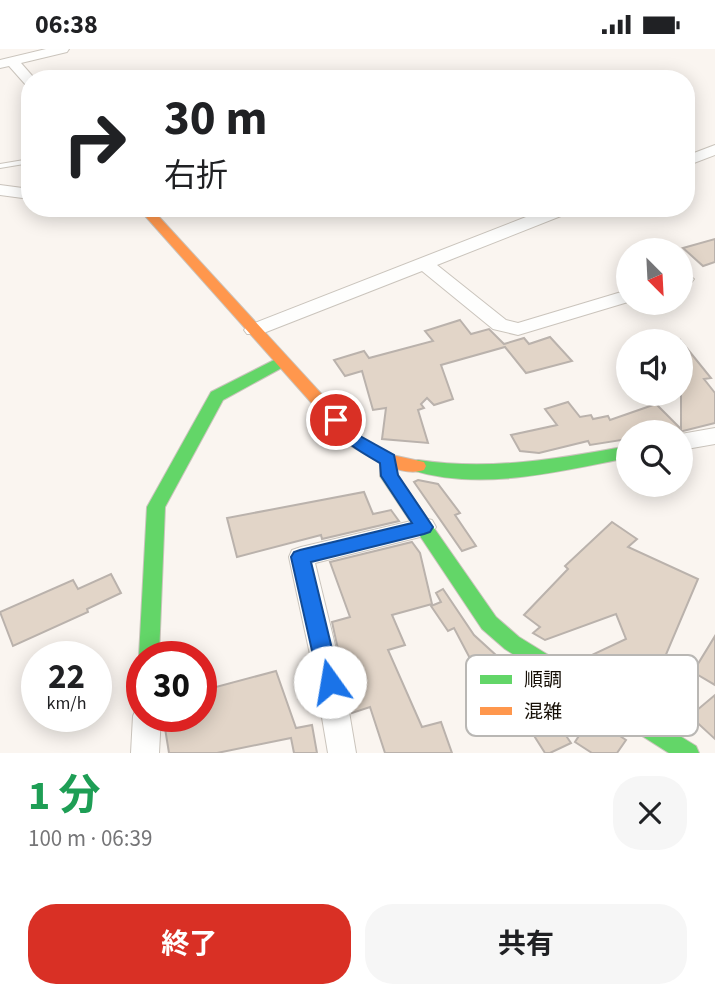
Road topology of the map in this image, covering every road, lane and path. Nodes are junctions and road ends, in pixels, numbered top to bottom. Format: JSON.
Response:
{"nodes":[{"id":1,"x":62,"y":49,"type":"edge"},
{"id":2,"x":6,"y":63,"type":"edge"},
{"id":3,"x":21,"y":74,"type":"edge"},
{"id":4,"x":715,"y":149,"type":"edge"},
{"id":5,"x":695,"y":157,"type":"edge"},
{"id":6,"x":21,"y":162,"type":"edge"},
{"id":7,"x":0,"y":166,"type":"edge"},
{"id":8,"x":0,"y":190,"type":"edge"},
{"id":9,"x":21,"y":193,"type":"edge"},
{"id":10,"x":152,"y":217,"type":"edge"},
{"id":11,"x":542,"y":217,"type":"edge"},
{"id":12,"x":424,"y":263,"type":"junction"},
{"id":13,"x":616,"y":300,"type":"edge"},
{"id":14,"x":254,"y":330,"type":"junction"},
{"id":15,"x":282,"y":361,"type":"junction"},
{"id":16,"x":715,"y":436,"type":"edge"},
{"id":17,"x":693,"y":440,"type":"edge"},
{"id":18,"x":616,"y":454,"type":"edge"},
{"id":19,"x":388,"y":460,"type":"junction"},
{"id":20,"x":424,"y":527,"type":"junction"},
{"id":21,"x":150,"y":641,"type":"edge"},
{"id":22,"x":528,"y":655,"type":"edge"},
{"id":23,"x":146,"y":732,"type":"edge"},
{"id":24,"x":648,"y":743,"type":"edge"},
{"id":25,"x":145,"y":753,"type":"edge"},
{"id":26,"x":342,"y":753,"type":"edge"},
{"id":27,"x":688,"y":753,"type":"edge"}],
"edges":[{"from":1,"to":2,"type":"street"},
{"from":2,"to":3,"type":"street"},
{"from":4,"to":5,"type":"street"},
{"from":6,"to":7,"type":"lane"},
{"from":8,"to":9,"type":"street"},
{"from":10,"to":14,"type":"street"},
{"from":11,"to":12,"type":"street"},
{"from":12,"to":13,"type":"street"},
{"from":12,"to":14,"type":"street"},
{"from":14,"to":15,"type":"street"},
{"from":15,"to":19,"type":"street"},
{"from":15,"to":21,"type":"street"},
{"from":16,"to":17,"type":"street"},
{"from":18,"to":19,"type":"street"},
{"from":19,"to":20,"type":"street"},
{"from":20,"to":22,"type":"street"},
{"from":20,"to":26,"type":"street"},
{"from":23,"to":25,"type":"street"},
{"from":24,"to":27,"type":"street"}]}
